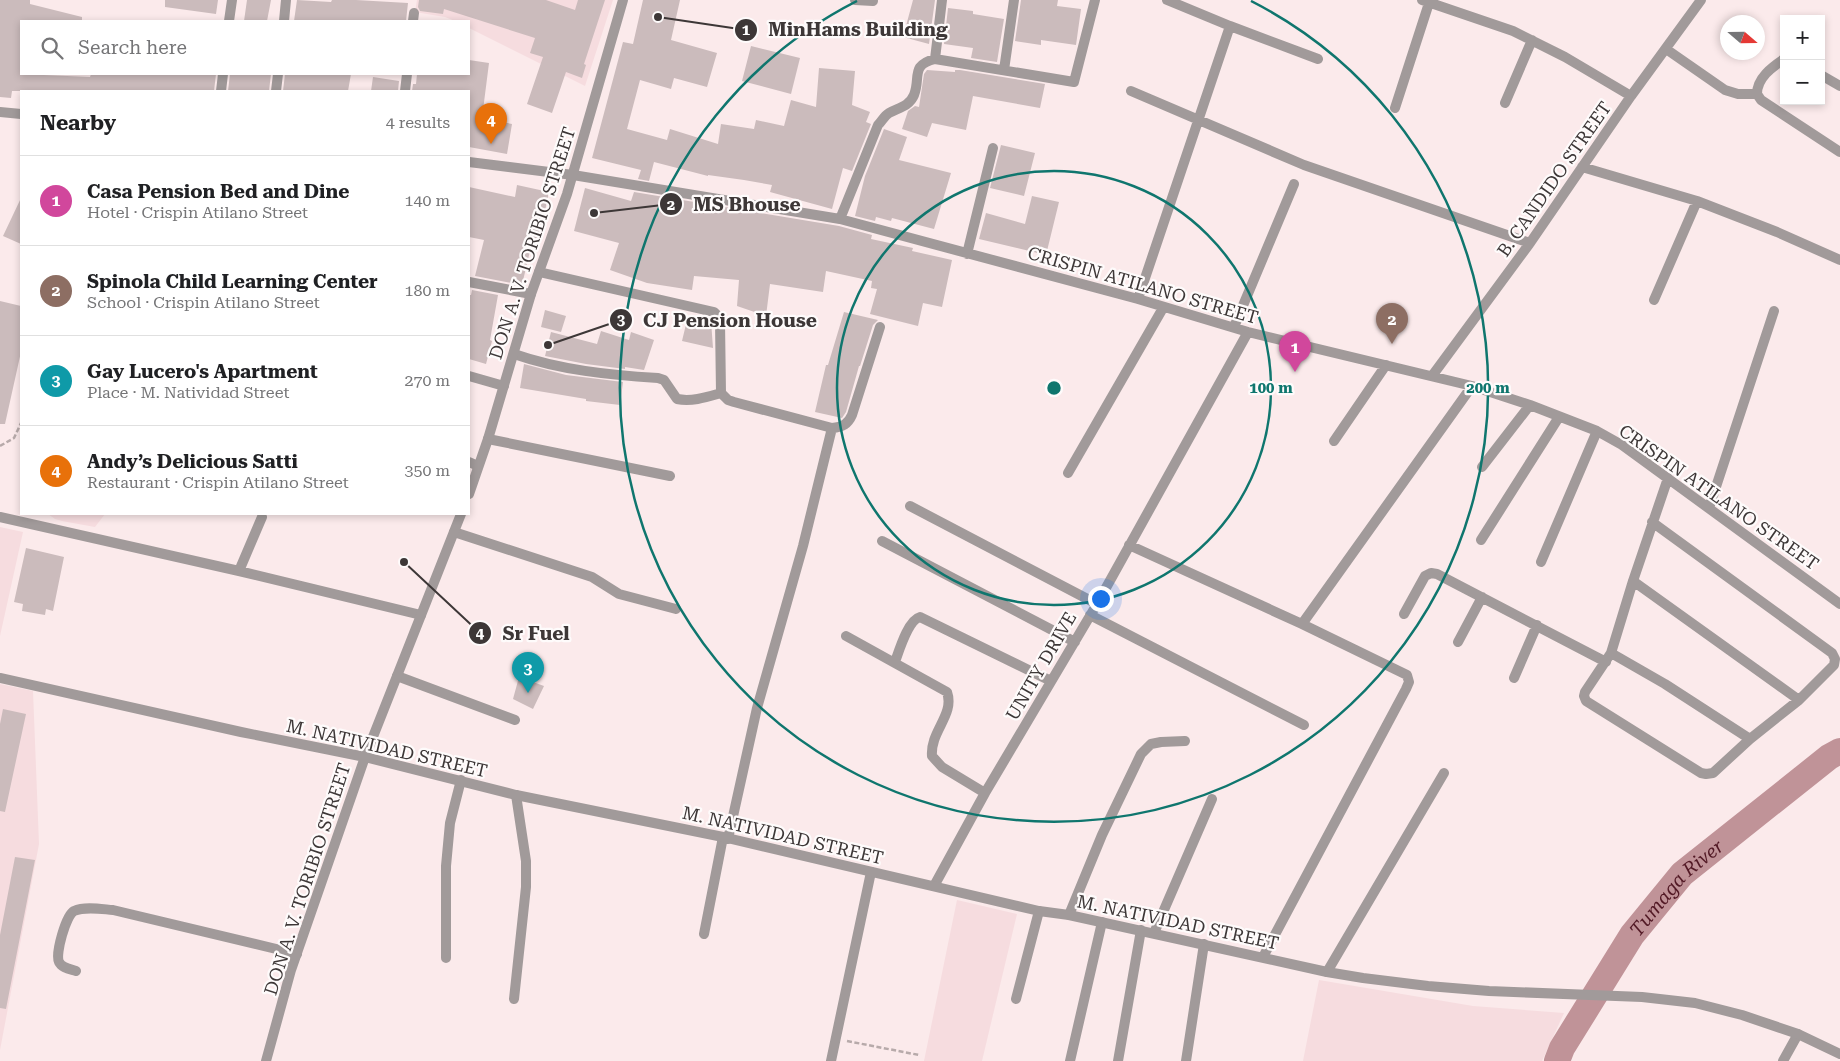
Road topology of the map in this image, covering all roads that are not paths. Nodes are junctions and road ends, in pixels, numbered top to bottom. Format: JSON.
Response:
{"nodes":[{"id":1,"x":232,"y":0,"type":"edge"},
{"id":2,"x":286,"y":0,"type":"edge"},
{"id":3,"x":623,"y":0,"type":"edge"},
{"id":4,"x":855,"y":0,"type":"edge"},
{"id":5,"x":942,"y":0,"type":"edge"},
{"id":6,"x":1014,"y":0,"type":"edge"},
{"id":7,"x":1095,"y":0,"type":"edge"},
{"id":8,"x":1167,"y":0,"type":"edge"},
{"id":9,"x":1701,"y":0,"type":"edge"},
{"id":10,"x":873,"y":2,"type":"dead end"},
{"id":11,"x":1425,"y":2,"type":"edge"},
{"id":12,"x":229,"y":20,"type":"edge"},
{"id":13,"x":284,"y":20,"type":"edge"},
{"id":14,"x":1230,"y":26,"type":"junction"},
{"id":15,"x":1532,"y":40,"type":"junction"},
{"id":16,"x":1666,"y":48,"type":"junction"},
{"id":17,"x":935,"y":59,"type":"junction"},
{"id":18,"x":1318,"y":59,"type":"dead end"},
{"id":19,"x":1783,"y":60,"type":"edge"},
{"id":20,"x":1004,"y":70,"type":"junction"},
{"id":21,"x":223,"y":75,"type":"edge"},
{"id":22,"x":278,"y":75,"type":"edge"},
{"id":23,"x":407,"y":75,"type":"edge"},
{"id":24,"x":1825,"y":77,"type":"edge"},
{"id":25,"x":1840,"y":86,"type":"edge"},
{"id":26,"x":221,"y":90,"type":"edge"},
{"id":27,"x":276,"y":90,"type":"edge"},
{"id":28,"x":405,"y":90,"type":"edge"},
{"id":29,"x":1131,"y":91,"type":"dead end"},
{"id":30,"x":1757,"y":94,"type":"junction"},
{"id":31,"x":1631,"y":96,"type":"junction"},
{"id":32,"x":1505,"y":104,"type":"dead end"},
{"id":33,"x":1396,"y":108,"type":"dead end"},
{"id":34,"x":0,"y":112,"type":"edge"},
{"id":35,"x":20,"y":114,"type":"edge"},
{"id":36,"x":1199,"y":120,"type":"junction"},
{"id":37,"x":994,"y":148,"type":"dead end"},
{"id":38,"x":1840,"y":152,"type":"edge"},
{"id":39,"x":470,"y":162,"type":"edge"},
{"id":40,"x":1582,"y":167,"type":"junction"},
{"id":41,"x":573,"y":175,"type":"junction"},
{"id":42,"x":1294,"y":184,"type":"dead end"},
{"id":43,"x":1697,"y":201,"type":"junction"},
{"id":44,"x":840,"y":219,"type":"junction"},
{"id":45,"x":1530,"y":243,"type":"junction"},
{"id":46,"x":968,"y":254,"type":"junction"},
{"id":47,"x":1840,"y":260,"type":"edge"},
{"id":48,"x":538,"y":272,"type":"junction"},
{"id":49,"x":470,"y":282,"type":"edge"},
{"id":50,"x":531,"y":294,"type":"junction"},
{"id":51,"x":1138,"y":299,"type":"junction"},
{"id":52,"x":1654,"y":300,"type":"dead end"},
{"id":53,"x":1163,"y":308,"type":"junction"},
{"id":54,"x":1774,"y":311,"type":"dead end"},
{"id":55,"x":880,"y":327,"type":"dead end"},
{"id":56,"x":1234,"y":327,"type":"junction"},
{"id":57,"x":1248,"y":332,"type":"junction"},
{"id":58,"x":514,"y":354,"type":"junction"},
{"id":59,"x":1386,"y":365,"type":"junction"},
{"id":60,"x":470,"y":376,"type":"edge"},
{"id":61,"x":1432,"y":376,"type":"junction"},
{"id":62,"x":504,"y":386,"type":"junction"},
{"id":63,"x":1472,"y":386,"type":"junction"},
{"id":64,"x":721,"y":393,"type":"junction"},
{"id":65,"x":1530,"y":404,"type":"junction"},
{"id":66,"x":1559,"y":417,"type":"junction"},
{"id":67,"x":832,"y":428,"type":"junction"},
{"id":68,"x":1597,"y":431,"type":"junction"},
{"id":69,"x":488,"y":439,"type":"junction"},
{"id":70,"x":1334,"y":441,"type":"dead end"},
{"id":71,"x":474,"y":464,"type":"edge"},
{"id":72,"x":1482,"y":467,"type":"dead end"},
{"id":73,"x":1068,"y":473,"type":"dead end"},
{"id":74,"x":670,"y":476,"type":"dead end"},
{"id":75,"x":1668,"y":478,"type":"junction"},
{"id":76,"x":470,"y":488,"type":"edge"},
{"id":77,"x":910,"y":506,"type":"dead end"},
{"id":78,"x":1710,"y":508,"type":"junction"},
{"id":79,"x":461,"y":515,"type":"edge"},
{"id":80,"x":0,"y":517,"type":"edge"},
{"id":81,"x":262,"y":517,"type":"dead end"},
{"id":82,"x":25,"y":518,"type":"edge"},
{"id":83,"x":1652,"y":522,"type":"junction"},
{"id":84,"x":454,"y":532,"type":"junction"},
{"id":85,"x":1481,"y":540,"type":"dead end"},
{"id":86,"x":882,"y":541,"type":"dead end"},
{"id":87,"x":1129,"y":546,"type":"junction"},
{"id":88,"x":1541,"y":562,"type":"dead end"},
{"id":89,"x":239,"y":571,"type":"junction"},
{"id":90,"x":1633,"y":581,"type":"junction"},
{"id":91,"x":1482,"y":597,"type":"junction"},
{"id":92,"x":1840,"y":601,"type":"edge"},
{"id":93,"x":1097,"y":604,"type":"junction"},
{"id":94,"x":676,"y":610,"type":"dead end"},
{"id":95,"x":1404,"y":614,"type":"dead end"},
{"id":96,"x":421,"y":615,"type":"junction"},
{"id":97,"x":1090,"y":615,"type":"junction"},
{"id":98,"x":1302,"y":624,"type":"junction"},
{"id":99,"x":1537,"y":625,"type":"junction"},
{"id":100,"x":846,"y":636,"type":"dead end"},
{"id":101,"x":1075,"y":642,"type":"junction"},
{"id":102,"x":1458,"y":642,"type":"dead end"},
{"id":103,"x":1608,"y":657,"type":"junction"},
{"id":104,"x":895,"y":662,"type":"junction"},
{"id":105,"x":397,"y":676,"type":"junction"},
{"id":106,"x":0,"y":678,"type":"edge"},
{"id":107,"x":1514,"y":678,"type":"dead end"},
{"id":108,"x":1051,"y":681,"type":"junction"},
{"id":109,"x":1799,"y":700,"type":"junction"},
{"id":110,"x":515,"y":720,"type":"dead end"},
{"id":111,"x":1304,"y":725,"type":"dead end"},
{"id":112,"x":1750,"y":739,"type":"junction"},
{"id":113,"x":1185,"y":741,"type":"dead end"},
{"id":114,"x":365,"y":757,"type":"junction"},
{"id":115,"x":1444,"y":773,"type":"dead end"},
{"id":116,"x":461,"y":780,"type":"junction"},
{"id":117,"x":985,"y":794,"type":"junction"},
{"id":118,"x":516,"y":795,"type":"junction"},
{"id":119,"x":1212,"y":799,"type":"dead end"},
{"id":120,"x":725,"y":838,"type":"junction"},
{"id":121,"x":871,"y":872,"type":"junction"},
{"id":122,"x":934,"y":886,"type":"junction"},
{"id":123,"x":1039,"y":912,"type":"junction"},
{"id":124,"x":1070,"y":915,"type":"junction"},
{"id":125,"x":1102,"y":922,"type":"junction"},
{"id":126,"x":1141,"y":930,"type":"junction"},
{"id":127,"x":1154,"y":933,"type":"junction"},
{"id":128,"x":704,"y":934,"type":"dead end"},
{"id":129,"x":1204,"y":944,"type":"junction"},
{"id":130,"x":297,"y":954,"type":"junction"},
{"id":131,"x":1263,"y":957,"type":"junction"},
{"id":132,"x":446,"y":958,"type":"dead end"},
{"id":133,"x":76,"y":971,"type":"dead end"},
{"id":134,"x":1327,"y":972,"type":"junction"},
{"id":135,"x":514,"y":999,"type":"dead end"},
{"id":136,"x":1016,"y":999,"type":"dead end"},
{"id":137,"x":1798,"y":1034,"type":"junction"},
{"id":138,"x":1840,"y":1054,"type":"edge"},
{"id":139,"x":266,"y":1061,"type":"edge"},
{"id":140,"x":831,"y":1061,"type":"edge"},
{"id":141,"x":1070,"y":1061,"type":"edge"},
{"id":142,"x":1118,"y":1061,"type":"edge"},
{"id":143,"x":1186,"y":1061,"type":"edge"},
{"id":144,"x":1782,"y":1061,"type":"edge"}],
"edges":[{"from":1,"to":12,"type":"street"},
{"from":2,"to":13,"type":"street"},
{"from":3,"to":41,"type":"street","name":"DON A. V. TORIBIO STREET"},
{"from":4,"to":10,"type":"street"},
{"from":5,"to":17,"type":"street"},
{"from":6,"to":20,"type":"street"},
{"from":7,"to":20,"type":"street"},
{"from":8,"to":14,"type":"street"},
{"from":9,"to":16,"type":"street","name":"B. CANDIDO STREET"},
{"from":11,"to":15,"type":"street"},
{"from":11,"to":33,"type":"street"},
{"from":14,"to":18,"type":"street"},
{"from":14,"to":36,"type":"street"},
{"from":15,"to":31,"type":"street"},
{"from":15,"to":32,"type":"street"},
{"from":16,"to":30,"type":"street"},
{"from":16,"to":31,"type":"street","name":"B. CANDIDO STREET"},
{"from":17,"to":20,"type":"street"},
{"from":17,"to":44,"type":"street"},
{"from":19,"to":30,"type":"street"},
{"from":21,"to":26,"type":"street"},
{"from":22,"to":27,"type":"street"},
{"from":23,"to":28,"type":"street"},
{"from":24,"to":25,"type":"street"},
{"from":29,"to":36,"type":"street"},
{"from":30,"to":38,"type":"street"},
{"from":31,"to":40,"type":"street","name":"B. CANDIDO STREET"},
{"from":34,"to":35,"type":"street"},
{"from":36,"to":45,"type":"street"},
{"from":36,"to":51,"type":"street"},
{"from":37,"to":46,"type":"street"},
{"from":39,"to":41,"type":"street","name":"CRISPIN ATILANO STREET"},
{"from":40,"to":43,"type":"street"},
{"from":40,"to":45,"type":"street","name":"B. CANDIDO STREET"},
{"from":41,"to":44,"type":"street","name":"CRISPIN ATILANO STREET"},
{"from":41,"to":48,"type":"street","name":"DON A. V. TORIBIO STREET"},
{"from":42,"to":56,"type":"street"},
{"from":43,"to":47,"type":"street"},
{"from":43,"to":52,"type":"street"},
{"from":44,"to":46,"type":"street","name":"CRISPIN ATILANO STREET"},
{"from":45,"to":61,"type":"street","name":"B. CANDIDO STREET"},
{"from":46,"to":51,"type":"street","name":"CRISPIN ATILANO STREET"},
{"from":48,"to":50,"type":"street","name":"DON A. V. TORIBIO STREET"},
{"from":48,"to":64,"type":"street"},
{"from":49,"to":50,"type":"street"},
{"from":50,"to":58,"type":"street","name":"DON A. V. TORIBIO STREET"},
{"from":51,"to":53,"type":"street","name":"CRISPIN ATILANO STREET"},
{"from":53,"to":56,"type":"street","name":"CRISPIN ATILANO STREET"},
{"from":53,"to":73,"type":"street"},
{"from":54,"to":78,"type":"street"},
{"from":55,"to":67,"type":"street"},
{"from":56,"to":57,"type":"street","name":"CRISPIN ATILANO STREET"},
{"from":57,"to":59,"type":"street","name":"CRISPIN ATILANO STREET"},
{"from":57,"to":87,"type":"street","name":"UNITY DRIVE"},
{"from":58,"to":62,"type":"street","name":"DON A. V. TORIBIO STREET"},
{"from":58,"to":64,"type":"street"},
{"from":59,"to":61,"type":"street","name":"CRISPIN ATILANO STREET"},
{"from":59,"to":70,"type":"street"},
{"from":60,"to":62,"type":"street"},
{"from":61,"to":63,"type":"street","name":"CRISPIN ATILANO STREET"},
{"from":62,"to":69,"type":"street","name":"DON A. V. TORIBIO STREET"},
{"from":63,"to":65,"type":"street","name":"CRISPIN ATILANO STREET"},
{"from":63,"to":98,"type":"street"},
{"from":64,"to":67,"type":"street"},
{"from":65,"to":66,"type":"street","name":"CRISPIN ATILANO STREET"},
{"from":65,"to":72,"type":"street"},
{"from":66,"to":68,"type":"street","name":"CRISPIN ATILANO STREET"},
{"from":66,"to":85,"type":"street"},
{"from":67,"to":120,"type":"street"},
{"from":68,"to":75,"type":"street","name":"CRISPIN ATILANO STREET"},
{"from":68,"to":88,"type":"street"},
{"from":69,"to":71,"type":"street","name":"DON A. V. TORIBIO STREET"},
{"from":69,"to":74,"type":"street"},
{"from":71,"to":76,"type":"street","name":"DON A. V. TORIBIO STREET"},
{"from":75,"to":78,"type":"street","name":"CRISPIN ATILANO STREET"},
{"from":75,"to":83,"type":"street"},
{"from":77,"to":93,"type":"street"},
{"from":78,"to":92,"type":"street","name":"CRISPIN ATILANO STREET"},
{"from":79,"to":84,"type":"street","name":"DON A. V. TORIBIO STREET"},
{"from":80,"to":82,"type":"street"},
{"from":81,"to":89,"type":"street"},
{"from":82,"to":89,"type":"street"},
{"from":83,"to":90,"type":"street"},
{"from":83,"to":109,"type":"street"},
{"from":84,"to":94,"type":"street"},
{"from":84,"to":96,"type":"street","name":"DON A. V. TORIBIO STREET"},
{"from":86,"to":101,"type":"street"},
{"from":87,"to":93,"type":"street","name":"UNITY DRIVE"},
{"from":87,"to":98,"type":"street"},
{"from":89,"to":96,"type":"street"},
{"from":90,"to":103,"type":"street"},
{"from":90,"to":109,"type":"street"},
{"from":91,"to":95,"type":"street"},
{"from":91,"to":99,"type":"street"},
{"from":91,"to":102,"type":"street"},
{"from":93,"to":97,"type":"street","name":"UNITY DRIVE"},
{"from":96,"to":105,"type":"street","name":"DON A. V. TORIBIO STREET"},
{"from":97,"to":101,"type":"street","name":"UNITY DRIVE"},
{"from":97,"to":111,"type":"street"},
{"from":98,"to":131,"type":"street"},
{"from":99,"to":103,"type":"street"},
{"from":99,"to":107,"type":"street"},
{"from":100,"to":104,"type":"street"},
{"from":101,"to":108,"type":"street","name":"UNITY DRIVE"},
{"from":103,"to":112,"type":"street"},
{"from":103,"to":112,"type":"street"},
{"from":104,"to":108,"type":"street"},
{"from":104,"to":117,"type":"street"},
{"from":105,"to":110,"type":"street"},
{"from":105,"to":114,"type":"street","name":"DON A. V. TORIBIO STREET"},
{"from":106,"to":114,"type":"street","name":"M. NATIVIDAD STREET"},
{"from":108,"to":117,"type":"street","name":"UNITY DRIVE"},
{"from":109,"to":112,"type":"street"},
{"from":113,"to":124,"type":"street"},
{"from":114,"to":116,"type":"street","name":"M. NATIVIDAD STREET"},
{"from":114,"to":130,"type":"street","name":"DON A. V. TORIBIO STREET"},
{"from":115,"to":134,"type":"street"},
{"from":116,"to":118,"type":"street","name":"M. NATIVIDAD STREET"},
{"from":116,"to":132,"type":"street"},
{"from":117,"to":122,"type":"street","name":"UNITY DRIVE"},
{"from":118,"to":120,"type":"street","name":"M. NATIVIDAD STREET"},
{"from":118,"to":135,"type":"street"},
{"from":119,"to":127,"type":"street"},
{"from":120,"to":121,"type":"street","name":"M. NATIVIDAD STREET"},
{"from":120,"to":128,"type":"street"},
{"from":121,"to":122,"type":"street","name":"M. NATIVIDAD STREET"},
{"from":121,"to":140,"type":"street"},
{"from":122,"to":123,"type":"street","name":"M. NATIVIDAD STREET"},
{"from":123,"to":124,"type":"street","name":"M. NATIVIDAD STREET"},
{"from":123,"to":136,"type":"street"},
{"from":124,"to":125,"type":"street","name":"M. NATIVIDAD STREET"},
{"from":125,"to":126,"type":"street","name":"M. NATIVIDAD STREET"},
{"from":125,"to":141,"type":"street"},
{"from":126,"to":127,"type":"street","name":"M. NATIVIDAD STREET"},
{"from":126,"to":142,"type":"street"},
{"from":127,"to":129,"type":"street","name":"M. NATIVIDAD STREET"},
{"from":129,"to":131,"type":"street","name":"M. NATIVIDAD STREET"},
{"from":129,"to":143,"type":"street"},
{"from":130,"to":133,"type":"street"},
{"from":130,"to":139,"type":"street","name":"DON A. V. TORIBIO STREET"},
{"from":131,"to":134,"type":"street","name":"M. NATIVIDAD STREET"},
{"from":134,"to":137,"type":"street","name":"M. NATIVIDAD STREET"},
{"from":137,"to":138,"type":"street","name":"M. NATIVIDAD STREET"},
{"from":137,"to":144,"type":"street"}]}
